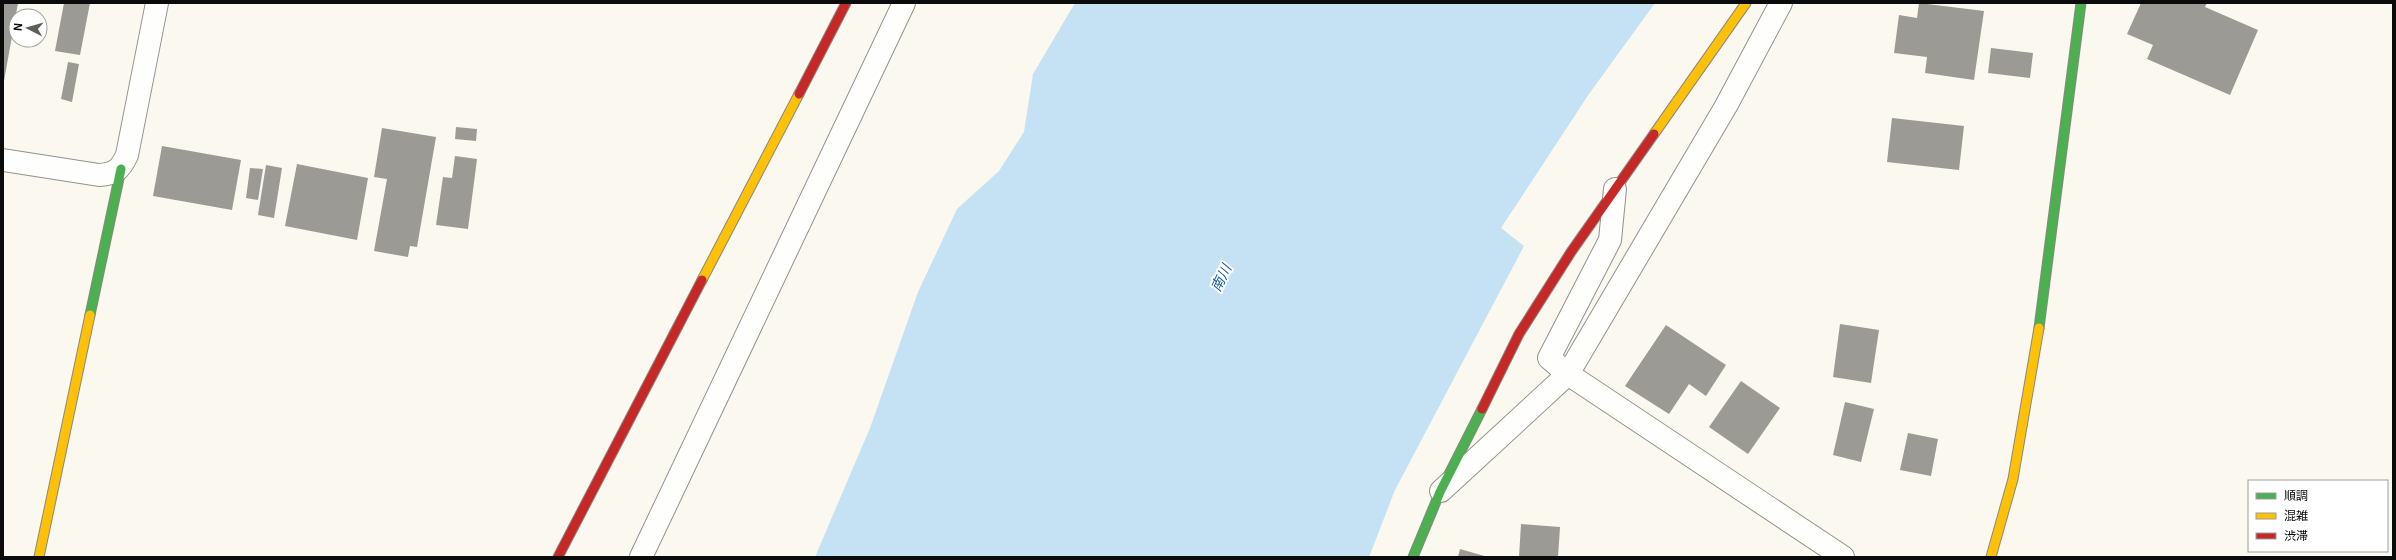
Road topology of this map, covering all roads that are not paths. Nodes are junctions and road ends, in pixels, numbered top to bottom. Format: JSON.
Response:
{"nodes":[{"id":1,"x":157,"y":3,"type":"edge"},
{"id":2,"x":846,"y":3,"type":"edge"},
{"id":3,"x":904,"y":3,"type":"edge"},
{"id":4,"x":1746,"y":3,"type":"edge"},
{"id":5,"x":1781,"y":3,"type":"edge"},
{"id":6,"x":2081,"y":3,"type":"edge"},
{"id":7,"x":3,"y":160,"type":"edge"},
{"id":8,"x":121,"y":169,"type":"junction"},
{"id":9,"x":1615,"y":189,"type":"junction"},
{"id":10,"x":1568,"y":374,"type":"junction"},
{"id":11,"x":1440,"y":492,"type":"junction"},
{"id":12,"x":40,"y":557,"type":"edge"},
{"id":13,"x":558,"y":557,"type":"edge"},
{"id":14,"x":642,"y":557,"type":"edge"},
{"id":15,"x":1412,"y":557,"type":"edge"},
{"id":16,"x":1844,"y":557,"type":"edge"},
{"id":17,"x":1991,"y":557,"type":"edge"}],
"edges":[{"from":1,"to":8,"type":"street"},
{"from":2,"to":13,"type":"street"},
{"from":3,"to":14,"type":"street"},
{"from":4,"to":9,"type":"street"},
{"from":5,"to":10,"type":"street"},
{"from":6,"to":17,"type":"street"},
{"from":7,"to":8,"type":"street"},
{"from":8,"to":12,"type":"street"},
{"from":9,"to":10,"type":"street"},
{"from":9,"to":11,"type":"street"},
{"from":10,"to":11,"type":"street"},
{"from":10,"to":16,"type":"street"},
{"from":11,"to":15,"type":"street"}]}
